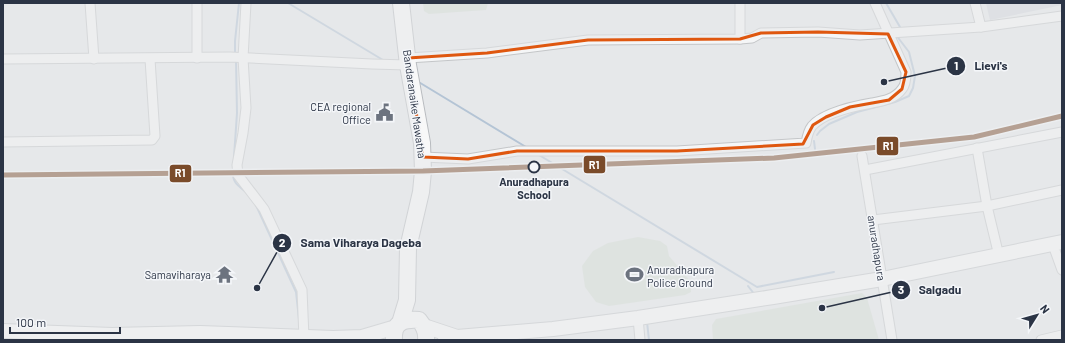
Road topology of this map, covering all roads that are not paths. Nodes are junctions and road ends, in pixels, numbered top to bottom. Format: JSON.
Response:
{"nodes":[{"id":1,"x":90,"y":3,"type":"edge"},
{"id":2,"x":198,"y":3,"type":"edge"},
{"id":3,"x":246,"y":3,"type":"edge"},
{"id":4,"x":401,"y":3,"type":"edge"},
{"id":5,"x":740,"y":3,"type":"edge"},
{"id":6,"x":875,"y":3,"type":"edge"},
{"id":7,"x":975,"y":3,"type":"edge"},
{"id":8,"x":1062,"y":16,"type":"edge"},
{"id":9,"x":981,"y":27,"type":"junction"},
{"id":10,"x":888,"y":34,"type":"junction"},
{"id":11,"x":740,"y":39,"type":"junction"},
{"id":12,"x":237,"y":57,"type":"junction"},
{"id":13,"x":197,"y":58,"type":"junction"},
{"id":14,"x":94,"y":59,"type":"junction"},
{"id":15,"x":150,"y":59,"type":"junction"},
{"id":16,"x":3,"y":60,"type":"edge"},
{"id":17,"x":408,"y":61,"type":"junction"},
{"id":18,"x":1062,"y":132,"type":"edge"},
{"id":19,"x":3,"y":142,"type":"edge"},
{"id":20,"x":977,"y":148,"type":"junction"},
{"id":21,"x":862,"y":156,"type":"dead end"},
{"id":22,"x":423,"y":157,"type":"junction"},
{"id":23,"x":865,"y":170,"type":"junction"},
{"id":24,"x":1062,"y":190,"type":"edge"},
{"id":25,"x":987,"y":206,"type":"junction"},
{"id":26,"x":873,"y":220,"type":"junction"},
{"id":27,"x":1058,"y":244,"type":"edge"},
{"id":28,"x":999,"y":256,"type":"junction"},
{"id":29,"x":1062,"y":270,"type":"edge"},
{"id":30,"x":882,"y":279,"type":"junction"},
{"id":31,"x":407,"y":300,"type":"junction"},
{"id":32,"x":638,"y":318,"type":"junction"},
{"id":33,"x":423,"y":329,"type":"edge"},
{"id":34,"x":396,"y":330,"type":"edge"},
{"id":35,"x":3,"y":331,"type":"edge"},
{"id":36,"x":1062,"y":335,"type":"edge"},
{"id":37,"x":45,"y":336,"type":"edge"},
{"id":38,"x":112,"y":338,"type":"edge"},
{"id":39,"x":304,"y":338,"type":"junction"},
{"id":40,"x":451,"y":338,"type":"edge"},
{"id":41,"x":366,"y":339,"type":"edge"},
{"id":42,"x":640,"y":340,"type":"edge"},
{"id":43,"x":892,"y":340,"type":"edge"},
{"id":44,"x":1041,"y":340,"type":"edge"}],
"edges":[{"from":1,"to":14,"type":"street"},
{"from":2,"to":13,"type":"street"},
{"from":3,"to":12,"type":"street"},
{"from":4,"to":17,"type":"highway","name":"Bandaranaike Mawatha"},
{"from":5,"to":11,"type":"street"},
{"from":6,"to":10,"type":"street"},
{"from":7,"to":9,"type":"street"},
{"from":8,"to":9,"type":"street"},
{"from":9,"to":10,"type":"street"},
{"from":10,"to":11,"type":"street"},
{"from":10,"to":22,"type":"street"},
{"from":11,"to":17,"type":"street"},
{"from":12,"to":13,"type":"street"},
{"from":12,"to":17,"type":"street"},
{"from":12,"to":39,"type":"street"},
{"from":13,"to":15,"type":"street"},
{"from":14,"to":15,"type":"street"},
{"from":14,"to":16,"type":"street"},
{"from":15,"to":19,"type":"street"},
{"from":17,"to":22,"type":"highway","name":"Bandaranaike Mawatha"},
{"from":18,"to":20,"type":"street"},
{"from":20,"to":23,"type":"street"},
{"from":20,"to":25,"type":"street"},
{"from":21,"to":23,"type":"street","name":"anuradhapura"},
{"from":22,"to":31,"type":"highway","name":"Bandaranaike Mawatha"},
{"from":23,"to":26,"type":"street","name":"anuradhapura"},
{"from":24,"to":25,"type":"street"},
{"from":25,"to":26,"type":"street"},
{"from":25,"to":28,"type":"street"},
{"from":26,"to":30,"type":"street","name":"anuradhapura"},
{"from":27,"to":28,"type":"main road"},
{"from":27,"to":29,"type":"street"},
{"from":28,"to":30,"type":"main road"},
{"from":30,"to":32,"type":"main road"},
{"from":30,"to":43,"type":"street","name":"anuradhapura"},
{"from":31,"to":33,"type":"highway","name":"Bandaranaike Mawatha"},
{"from":31,"to":34,"type":"highway","name":"Bandaranaike Mawatha"},
{"from":32,"to":40,"type":"main road"},
{"from":32,"to":42,"type":"street"},
{"from":33,"to":34,"type":"highway"},
{"from":33,"to":40,"type":"main road"},
{"from":34,"to":41,"type":"main road"},
{"from":35,"to":37,"type":"main road"},
{"from":36,"to":44,"type":"street"},
{"from":37,"to":38,"type":"main road"},
{"from":38,"to":39,"type":"main road"},
{"from":39,"to":41,"type":"main road"}]}
